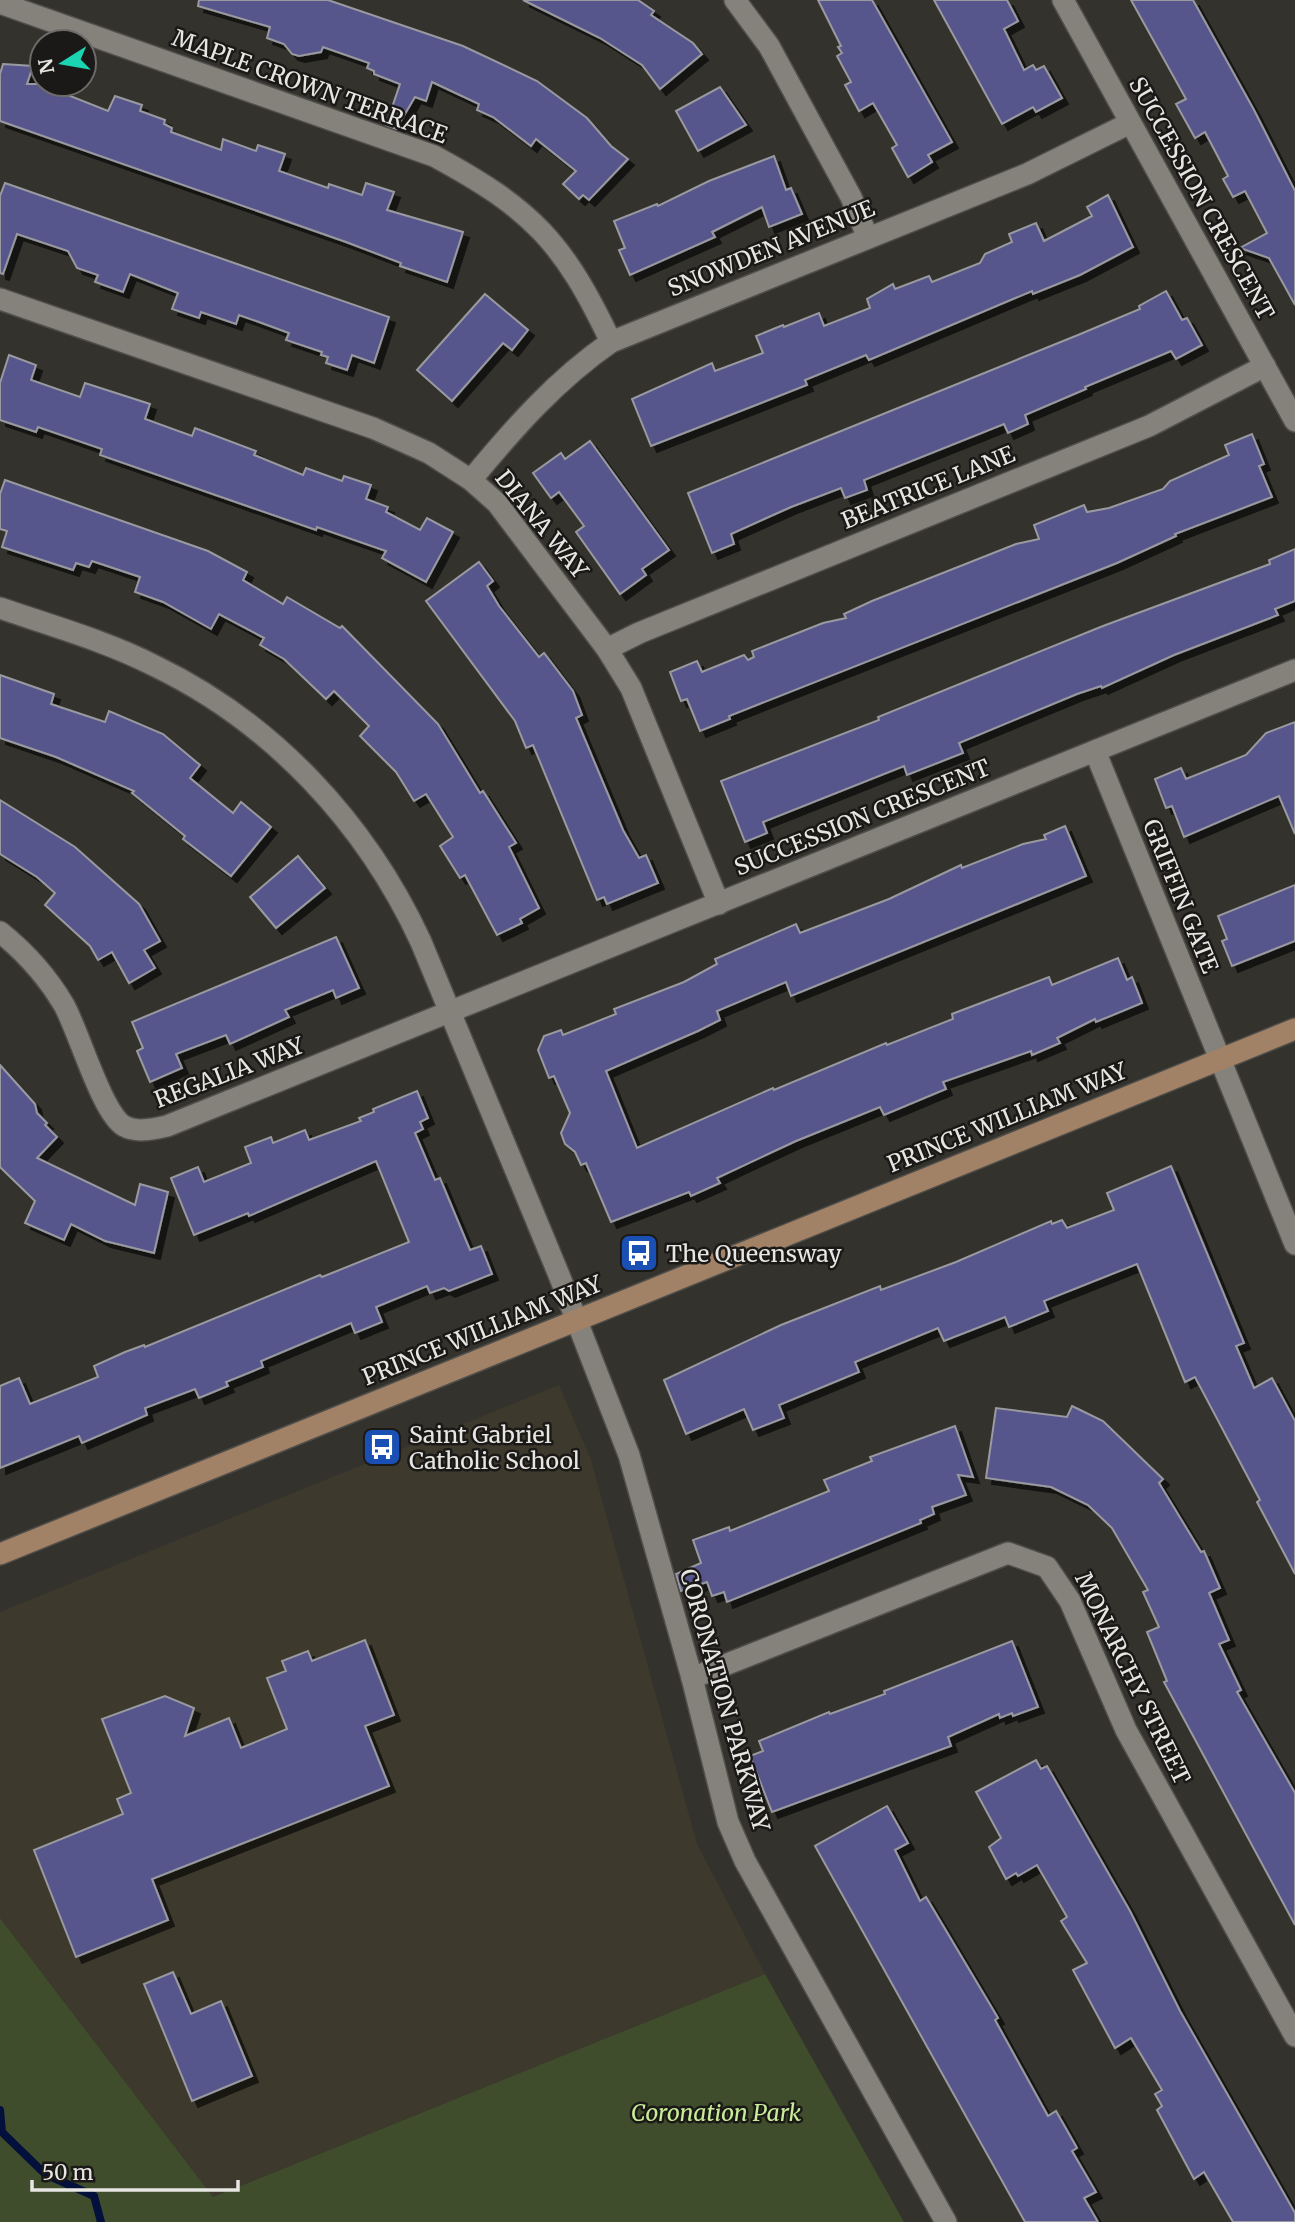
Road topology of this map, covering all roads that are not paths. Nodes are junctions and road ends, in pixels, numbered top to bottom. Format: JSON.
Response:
{"nodes":[{"id":1,"x":735,"y":0,"type":"edge"},
{"id":2,"x":1063,"y":0,"type":"edge"},
{"id":3,"x":0,"y":3,"type":"edge"},
{"id":4,"x":1130,"y":123,"type":"junction"},
{"id":5,"x":868,"y":238,"type":"junction"},
{"id":6,"x":0,"y":299,"type":"edge"},
{"id":7,"x":611,"y":342,"type":"junction"},
{"id":8,"x":1265,"y":366,"type":"junction"},
{"id":9,"x":1295,"y":421,"type":"edge"},
{"id":10,"x":471,"y":480,"type":"junction"},
{"id":11,"x":0,"y":608,"type":"edge"},
{"id":12,"x":607,"y":649,"type":"junction"},
{"id":13,"x":1295,"y":670,"type":"edge"},
{"id":14,"x":1095,"y":751,"type":"junction"},
{"id":15,"x":719,"y":904,"type":"junction"},
{"id":16,"x":0,"y":932,"type":"edge"},
{"id":17,"x":450,"y":1013,"type":"junction"},
{"id":18,"x":1295,"y":1029,"type":"edge"},
{"id":19,"x":1219,"y":1061,"type":"junction"},
{"id":20,"x":1295,"y":1244,"type":"edge"},
{"id":21,"x":577,"y":1320,"type":"junction"},
{"id":22,"x":0,"y":1554,"type":"edge"},
{"id":23,"x":692,"y":1678,"type":"junction"},
{"id":24,"x":1295,"y":2036,"type":"edge"},
{"id":25,"x":946,"y":2222,"type":"edge"}],
"edges":[{"from":1,"to":5,"type":"street"},
{"from":2,"to":4,"type":"street","name":"SUCCESSION CRESCENT"},
{"from":3,"to":7,"type":"street","name":"MAPLE CROWN TERRACE"},
{"from":4,"to":5,"type":"street","name":"SNOWDEN AVENUE"},
{"from":4,"to":8,"type":"street","name":"SUCCESSION CRESCENT"},
{"from":5,"to":7,"type":"street","name":"SNOWDEN AVENUE"},
{"from":6,"to":10,"type":"street","name":"DIANA WAY"},
{"from":7,"to":10,"type":"street","name":"SNOWDEN AVENUE"},
{"from":8,"to":9,"type":"street","name":"SUCCESSION CRESCENT"},
{"from":8,"to":12,"type":"street","name":"BEATRICE LANE"},
{"from":10,"to":12,"type":"street","name":"DIANA WAY"},
{"from":11,"to":17,"type":"street"},
{"from":12,"to":15,"type":"street","name":"DIANA WAY"},
{"from":13,"to":14,"type":"street","name":"SUCCESSION CRESCENT"},
{"from":14,"to":15,"type":"street","name":"SUCCESSION CRESCENT"},
{"from":14,"to":19,"type":"street","name":"GRIFFIN GATE"},
{"from":15,"to":17,"type":"street","name":"SUCCESSION CRESCENT"},
{"from":16,"to":17,"type":"street","name":"REGALIA WAY"},
{"from":17,"to":21,"type":"street"},
{"from":18,"to":19,"type":"street","name":"PRINCE WILLIAM WAY"},
{"from":19,"to":20,"type":"street","name":"GRIFFIN GATE"},
{"from":19,"to":21,"type":"street","name":"PRINCE WILLIAM WAY"},
{"from":21,"to":22,"type":"street","name":"PRINCE WILLIAM WAY"},
{"from":21,"to":23,"type":"street","name":"CORONATION PARKWAY"},
{"from":23,"to":24,"type":"street","name":"MONARCHY STREET"},
{"from":23,"to":25,"type":"street","name":"CORONATION PARKWAY"}]}
